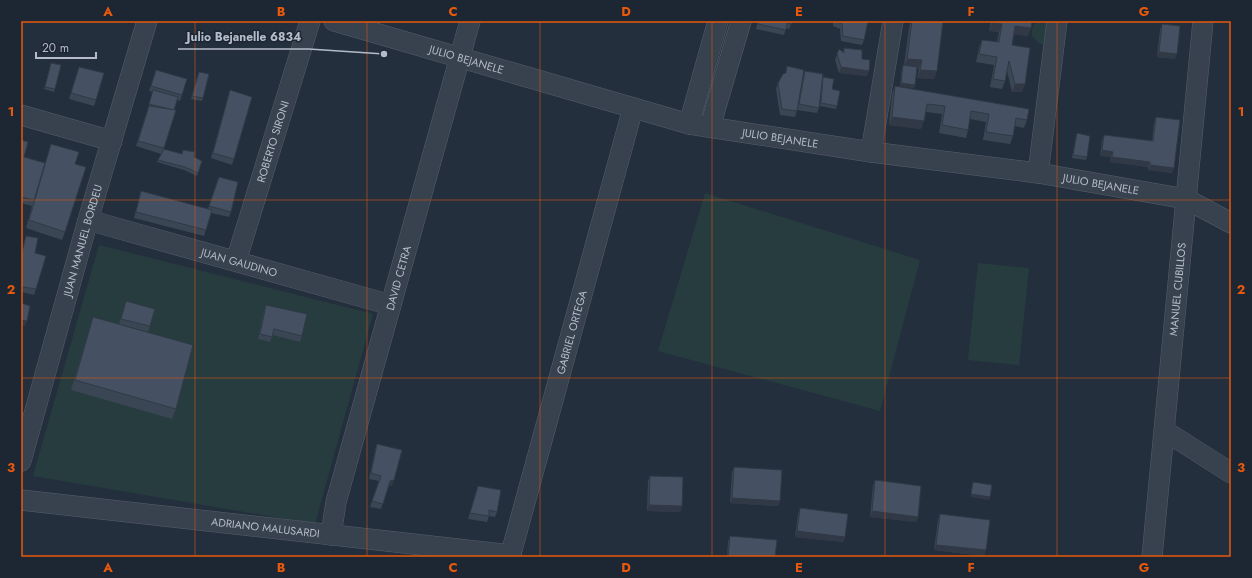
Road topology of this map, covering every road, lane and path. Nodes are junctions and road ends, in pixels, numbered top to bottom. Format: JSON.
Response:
{"nodes":[{"id":1,"x":146,"y":21,"type":"edge"},
{"id":2,"x":310,"y":21,"type":"edge"},
{"id":3,"x":334,"y":21,"type":"edge"},
{"id":4,"x":470,"y":21,"type":"edge"},
{"id":5,"x":718,"y":21,"type":"edge"},
{"id":6,"x":741,"y":21,"type":"edge"},
{"id":7,"x":892,"y":21,"type":"edge"},
{"id":8,"x":1057,"y":21,"type":"edge"},
{"id":9,"x":1203,"y":21,"type":"edge"},
{"id":10,"x":459,"y":57,"type":"junction"},
{"id":11,"x":633,"y":108,"type":"junction"},
{"id":12,"x":21,"y":115,"type":"edge"},
{"id":13,"x":689,"y":124,"type":"junction"},
{"id":14,"x":710,"y":127,"type":"junction"},
{"id":15,"x":112,"y":141,"type":"junction"},
{"id":16,"x":871,"y":152,"type":"junction"},
{"id":17,"x":1038,"y":173,"type":"junction"},
{"id":18,"x":1186,"y":199,"type":"junction"},
{"id":19,"x":88,"y":220,"type":"junction"},
{"id":20,"x":1231,"y":223,"type":"edge"},
{"id":21,"x":236,"y":262,"type":"junction"},
{"id":22,"x":391,"y":305,"type":"junction"},
{"id":23,"x":1165,"y":431,"type":"junction"},
{"id":24,"x":21,"y":461,"type":"edge"},
{"id":25,"x":1231,"y":473,"type":"edge"},
{"id":26,"x":21,"y":500,"type":"edge"},
{"id":27,"x":331,"y":535,"type":"junction"},
{"id":28,"x":510,"y":556,"type":"edge"},
{"id":29,"x":1152,"y":557,"type":"edge"}],
"edges":[{"from":1,"to":15,"type":"street","name":"JUAN MANUEL BORDEU"},
{"from":2,"to":21,"type":"street","name":"ROBERTO SIRONI"},
{"from":3,"to":10,"type":"street","name":"JULIO BEJANELE"},
{"from":4,"to":10,"type":"street","name":"DAVID CETRA"},
{"from":5,"to":13,"type":"street"},
{"from":6,"to":14,"type":"street"},
{"from":7,"to":16,"type":"street"},
{"from":8,"to":17,"type":"street"},
{"from":9,"to":18,"type":"street","name":"MANUEL CUBILLOS"},
{"from":10,"to":11,"type":"street","name":"JULIO BEJANELE"},
{"from":10,"to":22,"type":"street","name":"DAVID CETRA"},
{"from":11,"to":13,"type":"street","name":"JULIO BEJANELE"},
{"from":11,"to":28,"type":"street","name":"GABRIEL ORTEGA"},
{"from":12,"to":15,"type":"street"},
{"from":13,"to":14,"type":"street","name":"JULIO BEJANELE"},
{"from":14,"to":16,"type":"street","name":"JULIO BEJANELE"},
{"from":15,"to":19,"type":"street","name":"JUAN MANUEL BORDEU"},
{"from":16,"to":17,"type":"street","name":"JULIO BEJANELE"},
{"from":17,"to":18,"type":"street","name":"JULIO BEJANELE"},
{"from":18,"to":20,"type":"street","name":"JULIO BEJANELE"},
{"from":18,"to":23,"type":"street","name":"MANUEL CUBILLOS"},
{"from":19,"to":21,"type":"street","name":"JUAN GAUDINO"},
{"from":19,"to":24,"type":"street","name":"JUAN MANUEL BORDEU"},
{"from":21,"to":22,"type":"street","name":"JUAN GAUDINO"},
{"from":22,"to":27,"type":"street","name":"DAVID CETRA"},
{"from":23,"to":25,"type":"street"},
{"from":23,"to":29,"type":"street","name":"MANUEL CUBILLOS"},
{"from":26,"to":27,"type":"street","name":"ADRIANO MALUSARDI"},
{"from":27,"to":28,"type":"street","name":"ADRIANO MALUSARDI"}]}
